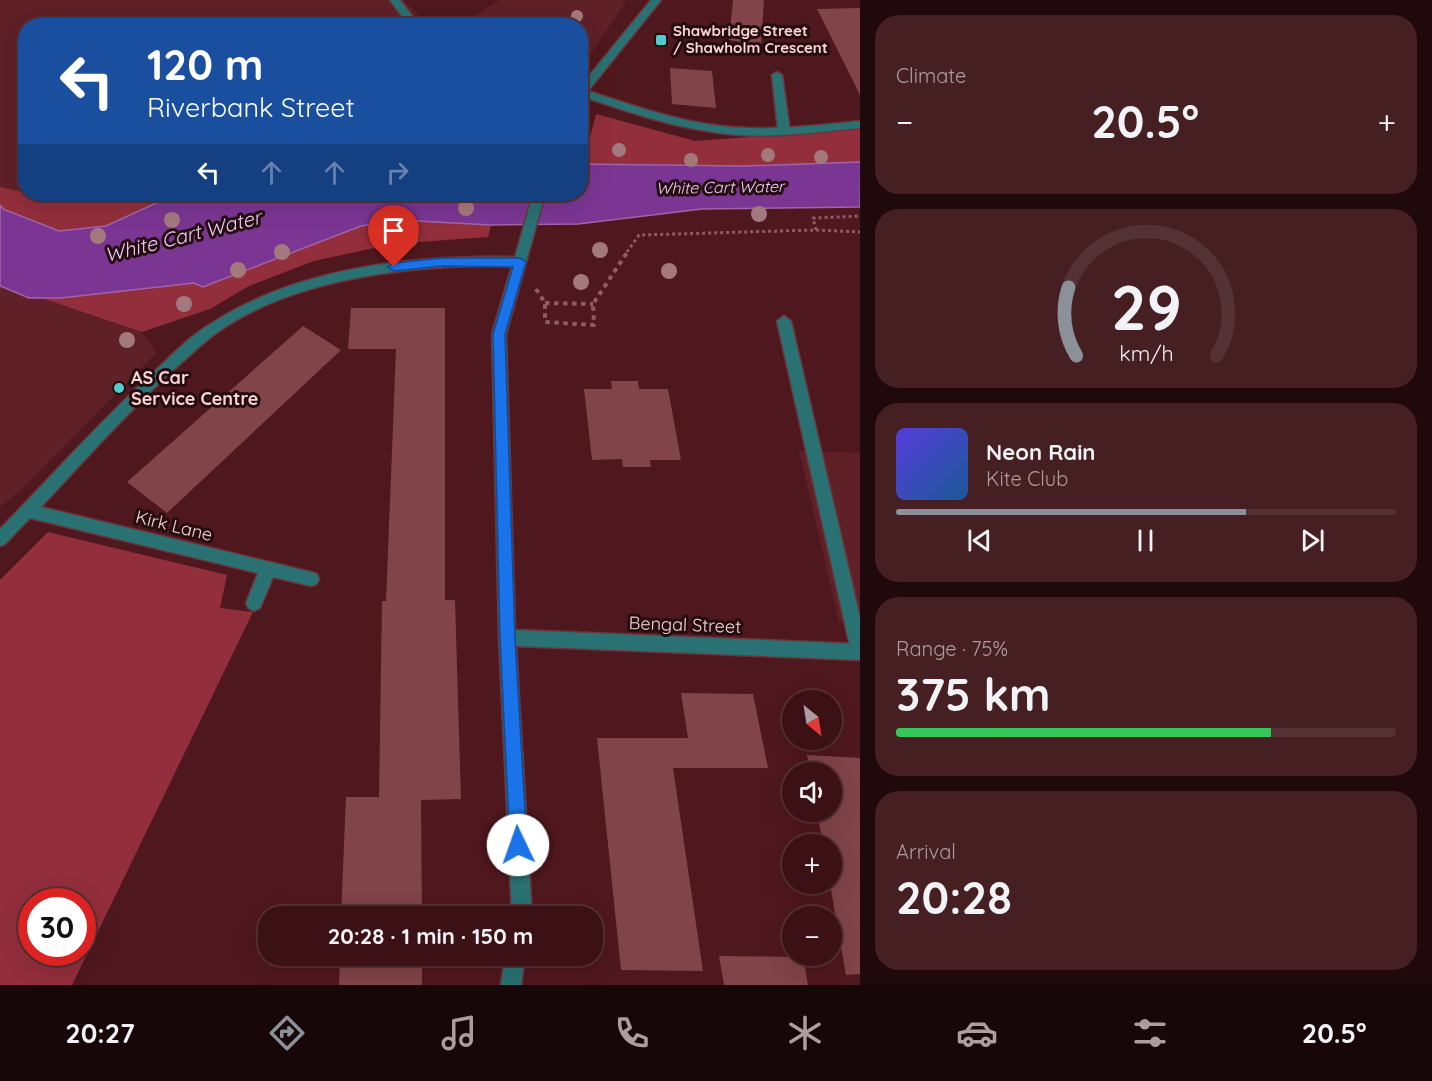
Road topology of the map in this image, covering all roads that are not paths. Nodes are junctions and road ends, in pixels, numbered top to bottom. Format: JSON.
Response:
{"nodes":[{"id":1,"x":395,"y":0,"type":"edge"},
{"id":2,"x":656,"y":0,"type":"edge"},
{"id":3,"x":409,"y":18,"type":"edge"},
{"id":4,"x":777,"y":75,"type":"dead end"},
{"id":5,"x":588,"y":85,"type":"edge"},
{"id":6,"x":588,"y":96,"type":"edge"},
{"id":7,"x":860,"y":124,"type":"edge"},
{"id":8,"x":784,"y":131,"type":"junction"},
{"id":9,"x":537,"y":201,"type":"edge"},
{"id":10,"x":520,"y":262,"type":"junction"},
{"id":11,"x":784,"y":321,"type":"dead end"},
{"id":12,"x":28,"y":511,"type":"junction"},
{"id":13,"x":0,"y":539,"type":"edge"},
{"id":14,"x":268,"y":569,"type":"junction"},
{"id":15,"x":311,"y":579,"type":"dead end"},
{"id":16,"x":254,"y":603,"type":"dead end"},
{"id":17,"x":507,"y":638,"type":"junction"},
{"id":18,"x":860,"y":652,"type":"edge"},
{"id":19,"x":521,"y":906,"type":"edge"},
{"id":20,"x":514,"y":966,"type":"edge"},
{"id":21,"x":511,"y":985,"type":"edge"}],
"edges":[{"from":1,"to":3,"type":"street"},
{"from":2,"to":5,"type":"street"},
{"from":4,"to":8,"type":"street"},
{"from":6,"to":8,"type":"street"},
{"from":7,"to":8,"type":"street"},
{"from":9,"to":10,"type":"street"},
{"from":10,"to":12,"type":"street"},
{"from":10,"to":17,"type":"street"},
{"from":11,"to":18,"type":"street"},
{"from":12,"to":13,"type":"street"},
{"from":12,"to":14,"type":"street","name":"Kirk Lane"},
{"from":14,"to":15,"type":"street","name":"Kirk Lane"},
{"from":14,"to":16,"type":"street"},
{"from":17,"to":18,"type":"street","name":"Bengal Street"},
{"from":17,"to":19,"type":"street"},
{"from":20,"to":21,"type":"street"}]}
